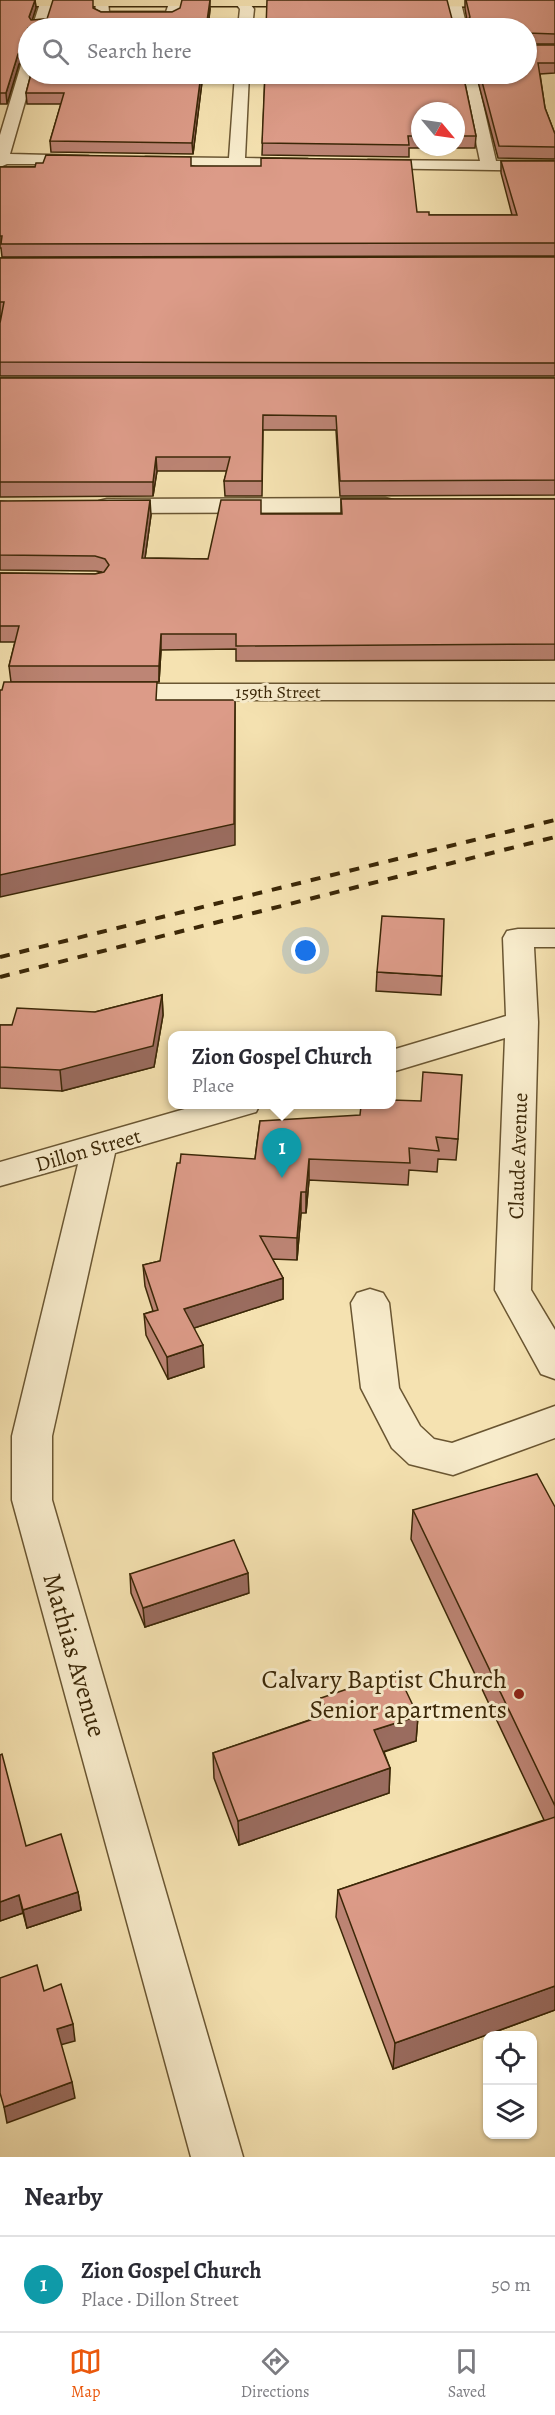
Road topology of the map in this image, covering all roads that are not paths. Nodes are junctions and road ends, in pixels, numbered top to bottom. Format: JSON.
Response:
{"nodes":[{"id":1,"x":240,"y":1,"type":"edge"},
{"id":2,"x":0,"y":2,"type":"edge"},
{"id":3,"x":47,"y":2,"type":"junction"},
{"id":4,"x":102,"y":2,"type":"joint"},
{"id":5,"x":176,"y":2,"type":"joint"},
{"id":6,"x":329,"y":2,"type":"edge"},
{"id":7,"x":386,"y":2,"type":"edge"},
{"id":8,"x":454,"y":3,"type":"junction"},
{"id":9,"x":555,"y":3,"type":"edge"},
{"id":10,"x":42,"y":18,"type":"edge"},
{"id":11,"x":246,"y":18,"type":"edge"},
{"id":12,"x":458,"y":18,"type":"edge"},
{"id":13,"x":22,"y":84,"type":"edge"},
{"id":14,"x":241,"y":84,"type":"edge"},
{"id":15,"x":471,"y":84,"type":"edge"},
{"id":16,"x":0,"y":160,"type":"edge"},
{"id":17,"x":107,"y":161,"type":"edge"},
{"id":18,"x":131,"y":162,"type":"edge"},
{"id":19,"x":237,"y":163,"type":"junction"},
{"id":20,"x":329,"y":164,"type":"edge"},
{"id":21,"x":352,"y":164,"type":"edge"},
{"id":22,"x":489,"y":166,"type":"junction"},
{"id":23,"x":555,"y":166,"type":"edge"},
{"id":24,"x":402,"y":505,"type":"edge"},
{"id":25,"x":83,"y":506,"type":"edge"},
{"id":26,"x":94,"y":692,"type":"edge"},
{"id":27,"x":555,"y":692,"type":"edge"},
{"id":28,"x":555,"y":938,"type":"edge"},
{"id":29,"x":522,"y":1022,"type":"junction"},
{"id":30,"x":396,"y":1060,"type":"edge"},
{"id":31,"x":228,"y":1109,"type":"edge"},
{"id":32,"x":99,"y":1148,"type":"junction"},
{"id":33,"x":0,"y":1174,"type":"edge"},
{"id":34,"x":370,"y":1302,"type":"dead end"},
{"id":35,"x":555,"y":1364,"type":"edge"},
{"id":36,"x":555,"y":1422,"type":"edge"},
{"id":37,"x":217,"y":2157,"type":"edge"}],
"edges":[{"from":1,"to":5,"type":"main road"},
{"from":1,"to":6,"type":"main road"},
{"from":1,"to":11,"type":"street"},
{"from":2,"to":3,"type":"main road"},
{"from":3,"to":4,"type":"main road"},
{"from":3,"to":10,"type":"street"},
{"from":4,"to":5,"type":"street"},
{"from":7,"to":8,"type":"main road"},
{"from":8,"to":9,"type":"main road"},
{"from":8,"to":12,"type":"street"},
{"from":13,"to":16,"type":"street"},
{"from":14,"to":19,"type":"street"},
{"from":15,"to":22,"type":"street"},
{"from":16,"to":17,"type":"street"},
{"from":18,"to":19,"type":"street"},
{"from":19,"to":20,"type":"street"},
{"from":21,"to":22,"type":"street"},
{"from":22,"to":23,"type":"street"},
{"from":24,"to":25,"type":"street"},
{"from":26,"to":27,"type":"street","name":"159th Street"},
{"from":28,"to":29,"type":"street","name":"Claude Avenue"},
{"from":29,"to":30,"type":"street"},
{"from":29,"to":35,"type":"street","name":"Claude Avenue"},
{"from":31,"to":32,"type":"street","name":"Dillon Street"},
{"from":32,"to":33,"type":"street","name":"Dillon Street"},
{"from":32,"to":37,"type":"street","name":"Mathias Avenue"},
{"from":34,"to":36,"type":"street"}]}
